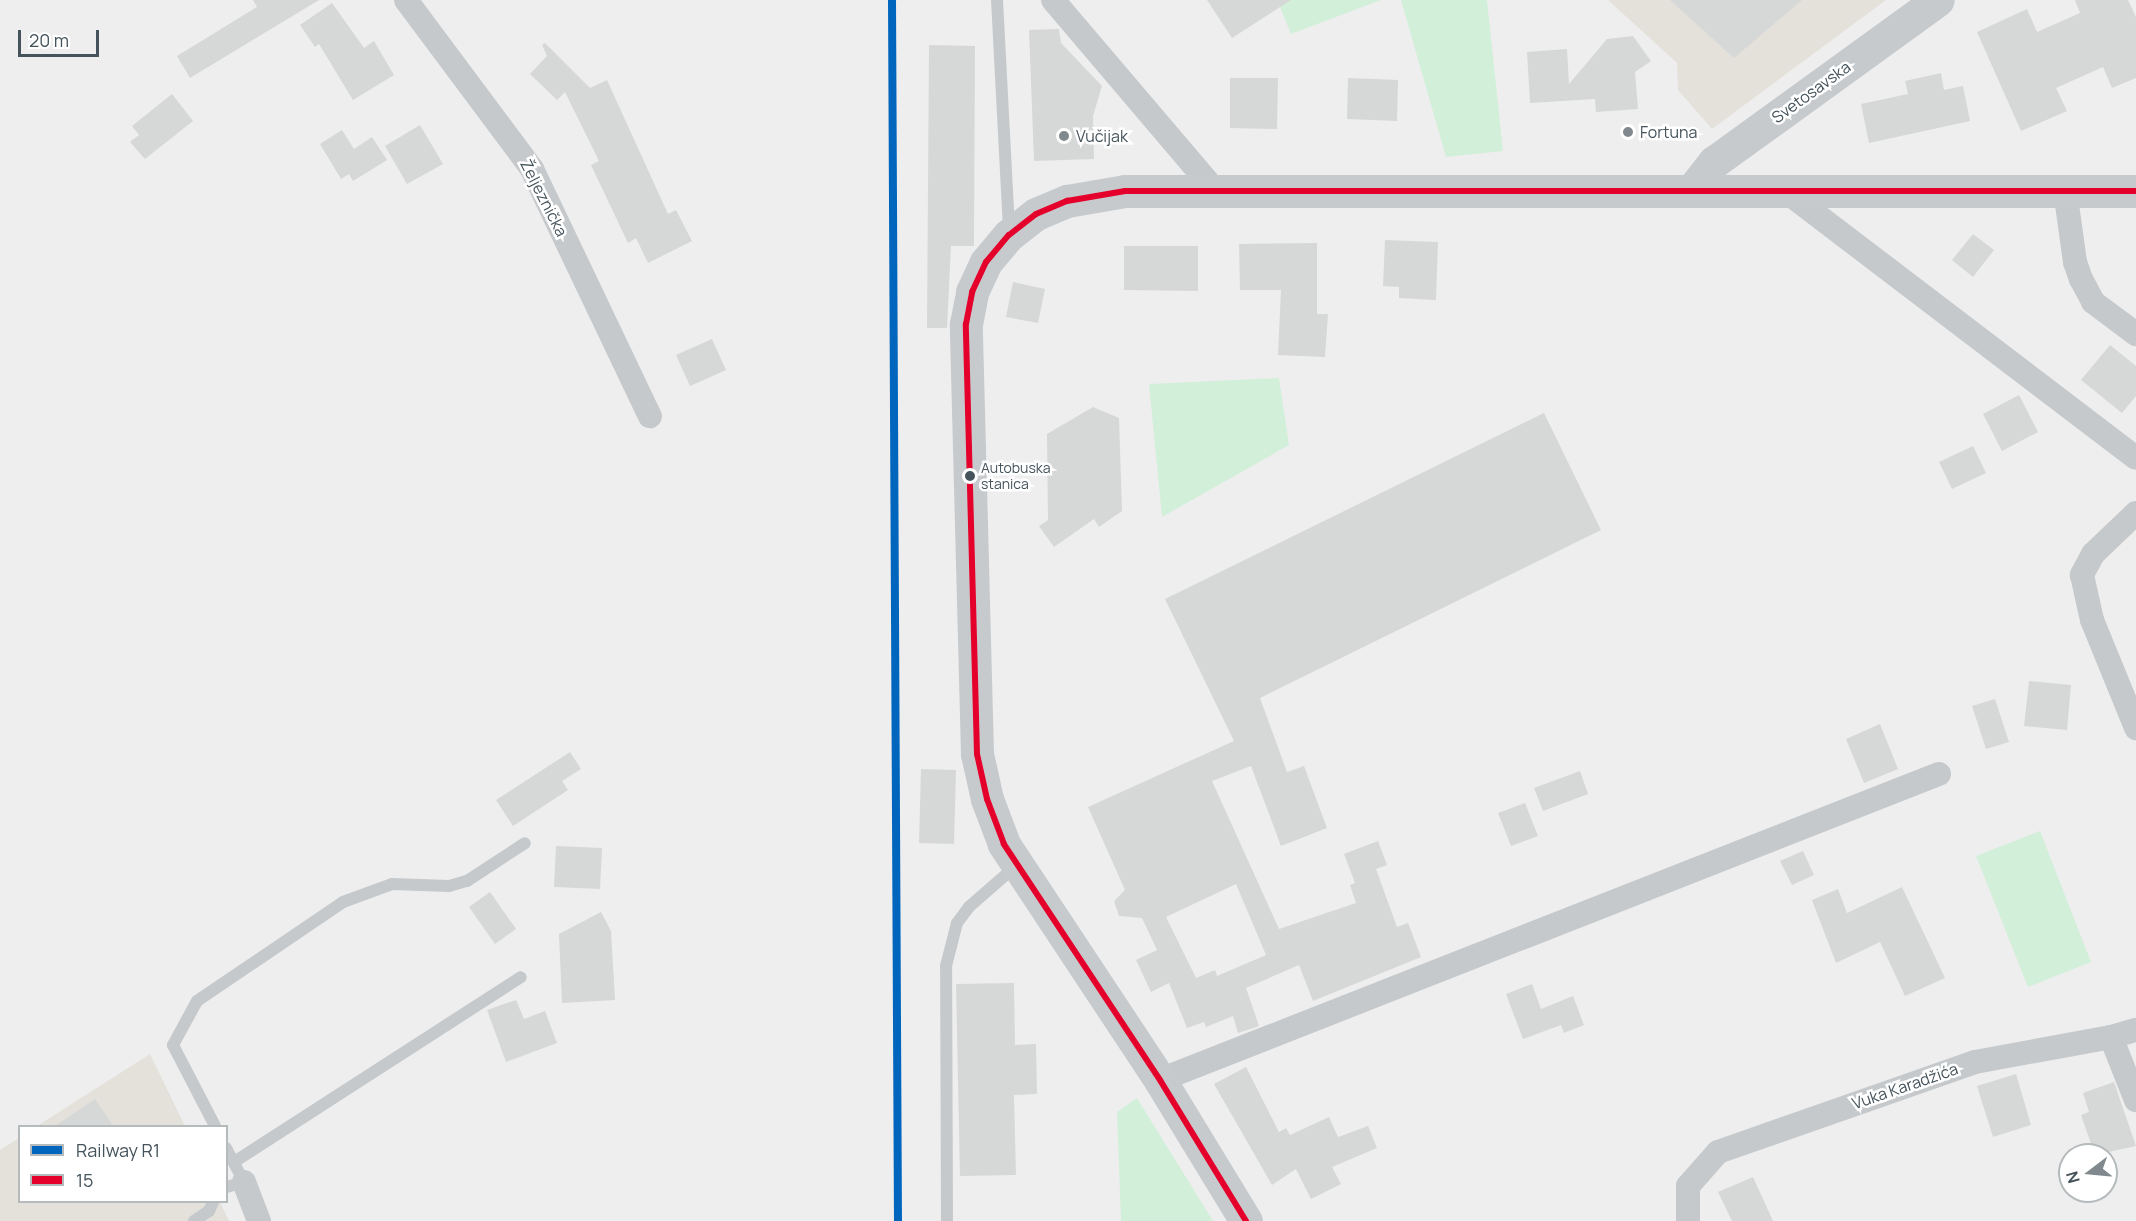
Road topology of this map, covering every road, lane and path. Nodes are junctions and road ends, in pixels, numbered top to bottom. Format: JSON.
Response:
{"nodes":[{"id":1,"x":406,"y":0,"type":"edge"},
{"id":2,"x":997,"y":0,"type":"edge"},
{"id":3,"x":1938,"y":0,"type":"edge"},
{"id":4,"x":1057,"y":2,"type":"edge"},
{"id":5,"x":1214,"y":189,"type":"junction"},
{"id":6,"x":1692,"y":190,"type":"junction"},
{"id":7,"x":2065,"y":190,"type":"junction"},
{"id":8,"x":2136,"y":191,"type":"edge"},
{"id":9,"x":1788,"y":193,"type":"junction"},
{"id":10,"x":1009,"y":235,"type":"junction"},
{"id":11,"x":2136,"y":334,"type":"edge"},
{"id":12,"x":650,"y":416,"type":"dead end"},
{"id":13,"x":2136,"y":458,"type":"edge"},
{"id":14,"x":2136,"y":513,"type":"edge"},
{"id":15,"x":2136,"y":728,"type":"edge"},
{"id":16,"x":1939,"y":774,"type":"dead end"},
{"id":17,"x":525,"y":843,"type":"dead end"},
{"id":18,"x":1017,"y":864,"type":"junction"},
{"id":19,"x":521,"y":977,"type":"dead end"},
{"id":20,"x":2136,"y":1030,"type":"edge"},
{"id":21,"x":2111,"y":1037,"type":"junction"},
{"id":22,"x":1160,"y":1080,"type":"junction"},
{"id":23,"x":2136,"y":1100,"type":"edge"},
{"id":24,"x":214,"y":1125,"type":"edge"},
{"id":25,"x":228,"y":1154,"type":"edge"},
{"id":26,"x":235,"y":1177,"type":"edge"},
{"id":27,"x":212,"y":1203,"type":"edge"},
{"id":28,"x":194,"y":1221,"type":"edge"},
{"id":29,"x":259,"y":1221,"type":"edge"},
{"id":30,"x":947,"y":1221,"type":"edge"},
{"id":31,"x":1246,"y":1221,"type":"edge"},
{"id":32,"x":1688,"y":1221,"type":"edge"}],
"edges":[{"from":1,"to":12,"type":"street","name":"Željeznička"},
{"from":2,"to":10,"type":"lane"},
{"from":3,"to":6,"type":"street","name":"Svetosavska"},
{"from":4,"to":5,"type":"street"},
{"from":5,"to":6,"type":"street"},
{"from":5,"to":10,"type":"street"},
{"from":6,"to":9,"type":"street"},
{"from":7,"to":8,"type":"street"},
{"from":7,"to":9,"type":"street"},
{"from":7,"to":11,"type":"street"},
{"from":9,"to":13,"type":"street"},
{"from":10,"to":18,"type":"street"},
{"from":14,"to":15,"type":"street"},
{"from":16,"to":22,"type":"street"},
{"from":17,"to":24,"type":"lane"},
{"from":18,"to":22,"type":"street"},
{"from":18,"to":30,"type":"lane"},
{"from":19,"to":26,"type":"lane"},
{"from":20,"to":21,"type":"street","name":"Vuka Karadžića"},
{"from":21,"to":23,"type":"street"},
{"from":21,"to":32,"type":"street","name":"Vuka Karadžića"},
{"from":22,"to":31,"type":"street"},
{"from":25,"to":26,"type":"lane"},
{"from":26,"to":29,"type":"street"},
{"from":27,"to":28,"type":"lane"}]}
